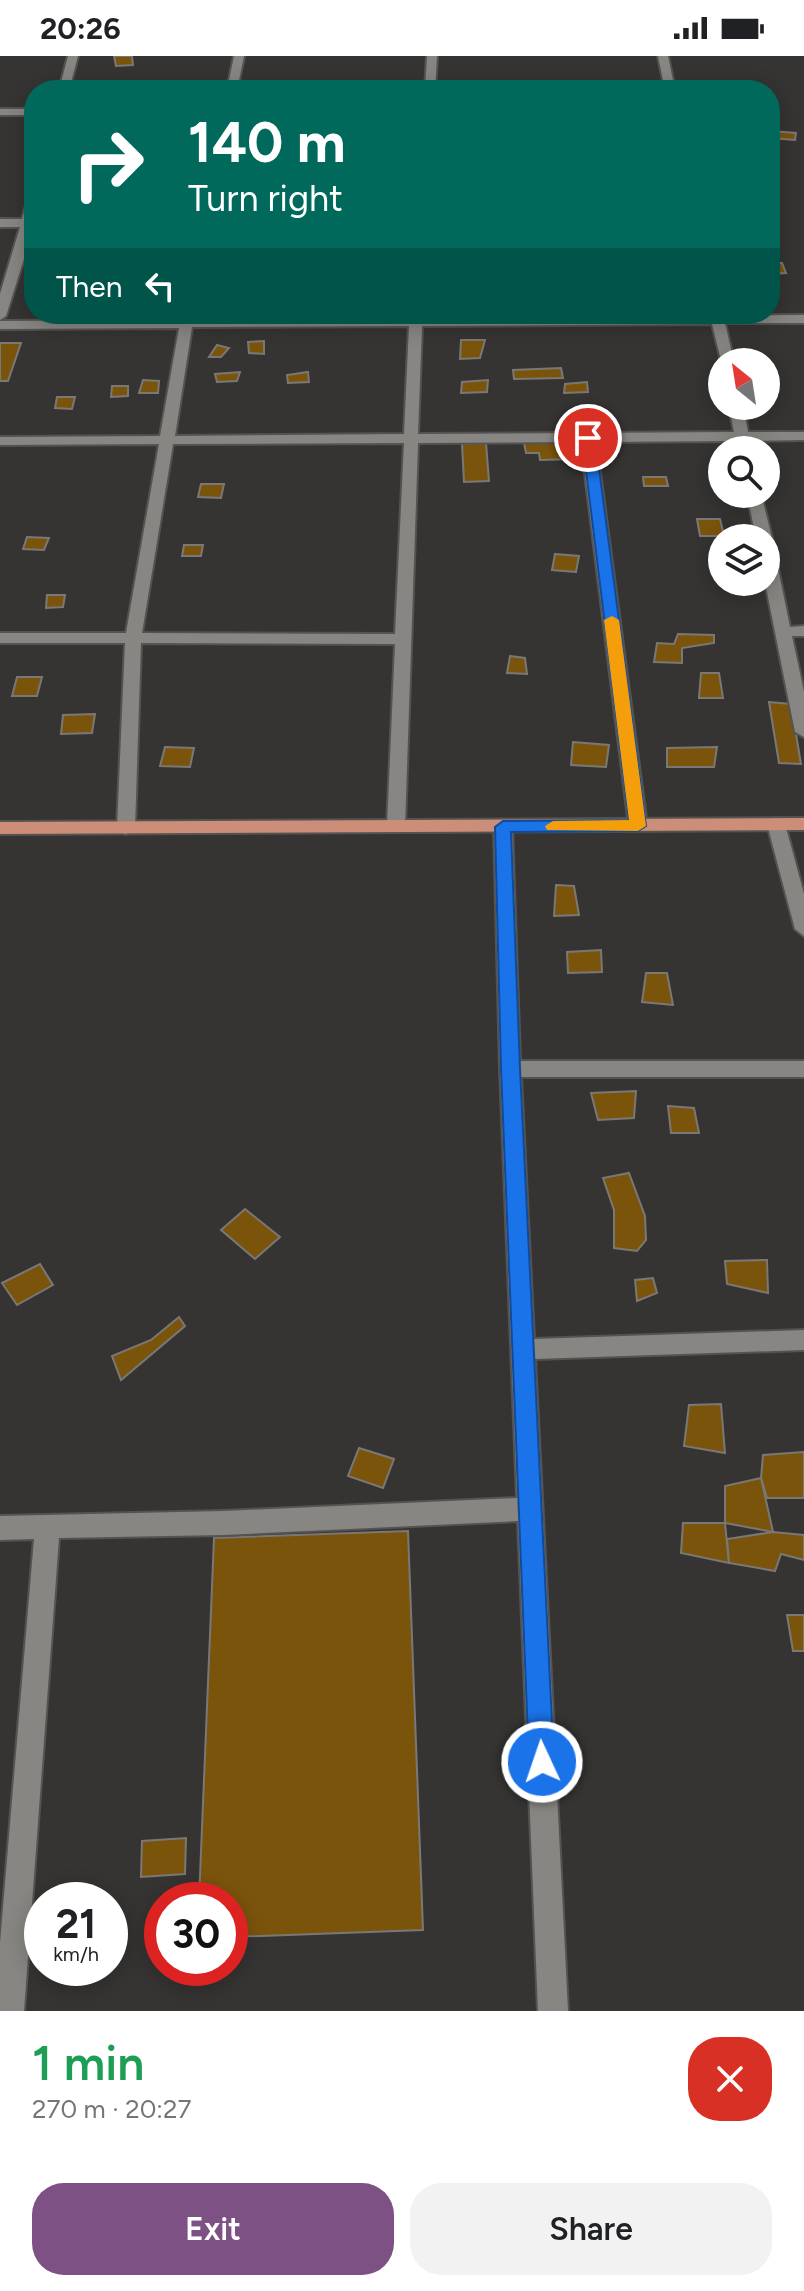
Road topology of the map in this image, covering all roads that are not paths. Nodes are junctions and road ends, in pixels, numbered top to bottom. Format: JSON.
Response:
{"nodes":[{"id":1,"x":73,"y":56,"type":"edge"},
{"id":2,"x":239,"y":56,"type":"edge"},
{"id":3,"x":432,"y":56,"type":"edge"},
{"id":4,"x":663,"y":56,"type":"edge"},
{"id":5,"x":67,"y":80,"type":"edge"},
{"id":6,"x":234,"y":80,"type":"edge"},
{"id":7,"x":431,"y":80,"type":"edge"},
{"id":8,"x":668,"y":80,"type":"edge"},
{"id":9,"x":0,"y":112,"type":"edge"},
{"id":10,"x":24,"y":112,"type":"edge"},
{"id":11,"x":0,"y":223,"type":"edge"},
{"id":12,"x":24,"y":223,"type":"edge"},
{"id":13,"x":24,"y":244,"type":"edge"},
{"id":14,"x":0,"y":316,"type":"edge"},
{"id":15,"x":780,"y":318,"type":"edge"},
{"id":16,"x":804,"y":319,"type":"edge"},
{"id":17,"x":31,"y":324,"type":"edge"},
{"id":18,"x":186,"y":324,"type":"edge"},
{"id":19,"x":415,"y":324,"type":"edge"},
{"id":20,"x":719,"y":324,"type":"edge"},
{"id":21,"x":0,"y":325,"type":"edge"},
{"id":22,"x":724,"y":348,"type":"edge"},
{"id":23,"x":804,"y":436,"type":"edge"},
{"id":24,"x":588,"y":438,"type":"junction"},
{"id":25,"x":780,"y":439,"type":"edge"},
{"id":26,"x":410,"y":440,"type":"junction"},
{"id":27,"x":0,"y":441,"type":"edge"},
{"id":28,"x":166,"y":441,"type":"junction"},
{"id":29,"x":708,"y":442,"type":"edge"},
{"id":30,"x":776,"y":596,"type":"edge"},
{"id":31,"x":804,"y":631,"type":"edge"},
{"id":32,"x":783,"y":632,"type":"junction"},
{"id":33,"x":0,"y":638,"type":"edge"},
{"id":34,"x":402,"y":639,"type":"junction"},
{"id":35,"x":133,"y":640,"type":"junction"},
{"id":36,"x":804,"y":732,"type":"edge"},
{"id":37,"x":776,"y":824,"type":"junction"},
{"id":38,"x":804,"y":824,"type":"edge"},
{"id":39,"x":396,"y":826,"type":"junction"},
{"id":40,"x":638,"y":826,"type":"junction"},
{"id":41,"x":503,"y":827,"type":"junction"},
{"id":42,"x":0,"y":828,"type":"edge"},
{"id":43,"x":126,"y":828,"type":"junction"},
{"id":44,"x":804,"y":929,"type":"edge"},
{"id":45,"x":510,"y":1069,"type":"junction"},
{"id":46,"x":804,"y":1069,"type":"edge"},
{"id":47,"x":804,"y":1340,"type":"edge"},
{"id":48,"x":524,"y":1349,"type":"junction"},
{"id":49,"x":531,"y":1509,"type":"junction"},
{"id":50,"x":48,"y":1525,"type":"junction"},
{"id":51,"x":0,"y":1528,"type":"edge"},
{"id":52,"x":9,"y":2011,"type":"edge"},
{"id":53,"x":553,"y":2011,"type":"edge"}],
"edges":[{"from":1,"to":5,"type":"street"},
{"from":2,"to":6,"type":"street"},
{"from":3,"to":7,"type":"street"},
{"from":4,"to":8,"type":"street"},
{"from":9,"to":10,"type":"street"},
{"from":11,"to":12,"type":"street"},
{"from":13,"to":14,"type":"street"},
{"from":15,"to":16,"type":"street"},
{"from":17,"to":21,"type":"street"},
{"from":18,"to":28,"type":"street"},
{"from":19,"to":26,"type":"street"},
{"from":20,"to":22,"type":"street"},
{"from":23,"to":25,"type":"street"},
{"from":24,"to":26,"type":"street"},
{"from":24,"to":29,"type":"street"},
{"from":24,"to":40,"type":"street"},
{"from":26,"to":28,"type":"street"},
{"from":26,"to":34,"type":"street"},
{"from":27,"to":28,"type":"street"},
{"from":28,"to":35,"type":"street"},
{"from":30,"to":32,"type":"street"},
{"from":31,"to":32,"type":"street"},
{"from":32,"to":36,"type":"street"},
{"from":33,"to":35,"type":"street"},
{"from":34,"to":35,"type":"street"},
{"from":34,"to":39,"type":"street"},
{"from":35,"to":43,"type":"street"},
{"from":37,"to":38,"type":"main road"},
{"from":37,"to":40,"type":"main road"},
{"from":37,"to":44,"type":"street"},
{"from":39,"to":41,"type":"main road"},
{"from":39,"to":43,"type":"main road"},
{"from":40,"to":41,"type":"main road"},
{"from":41,"to":45,"type":"street"},
{"from":42,"to":43,"type":"main road"},
{"from":45,"to":46,"type":"street"},
{"from":45,"to":48,"type":"street"},
{"from":47,"to":48,"type":"street"},
{"from":48,"to":49,"type":"street"},
{"from":49,"to":50,"type":"street"},
{"from":49,"to":53,"type":"street"},
{"from":50,"to":51,"type":"street"},
{"from":50,"to":52,"type":"street"}]}
